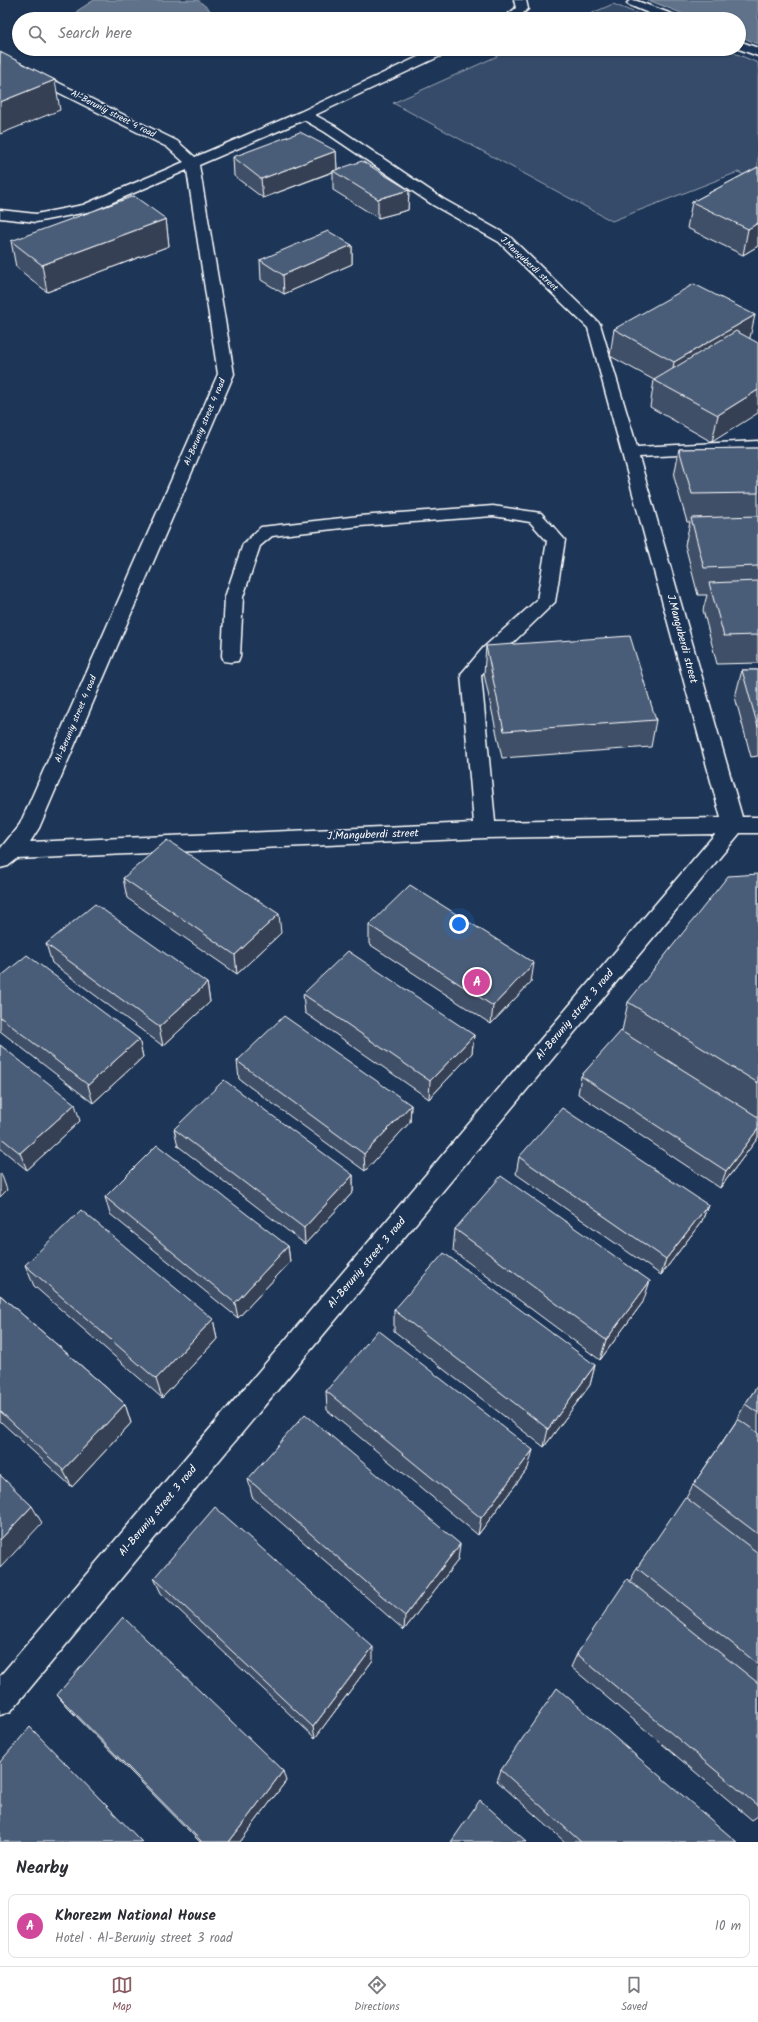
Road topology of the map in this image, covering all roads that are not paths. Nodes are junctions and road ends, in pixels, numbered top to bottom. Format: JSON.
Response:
{"nodes":[{"id":1,"x":520,"y":0,"type":"edge"},
{"id":2,"x":633,"y":3,"type":"dead end"},
{"id":3,"x":518,"y":12,"type":"edge"},
{"id":4,"x":656,"y":12,"type":"edge"},
{"id":5,"x":746,"y":48,"type":"edge"},
{"id":6,"x":758,"y":52,"type":"edge"},
{"id":7,"x":430,"y":56,"type":"edge"},
{"id":8,"x":0,"y":58,"type":"edge"},
{"id":9,"x":305,"y":115,"type":"junction"},
{"id":10,"x":192,"y":162,"type":"junction"},
{"id":11,"x":0,"y":214,"type":"edge"},
{"id":12,"x":758,"y":446,"type":"edge"},
{"id":13,"x":630,"y":452,"type":"junction"},
{"id":14,"x":231,"y":656,"type":"dead end"},
{"id":15,"x":746,"y":825,"type":"edge"},
{"id":16,"x":485,"y":830,"type":"junction"},
{"id":17,"x":6,"y":855,"type":"edge"},
{"id":18,"x":0,"y":1700,"type":"edge"}],
"edges":[{"from":1,"to":3,"type":"street"},
{"from":2,"to":4,"type":"street"},
{"from":5,"to":6,"type":"street"},
{"from":7,"to":9,"type":"street"},
{"from":8,"to":10,"type":"street","name":"Al-Beruniy street 4 road"},
{"from":9,"to":10,"type":"street"},
{"from":9,"to":13,"type":"street","name":"J.Manguberdi street"},
{"from":10,"to":11,"type":"street"},
{"from":10,"to":17,"type":"street","name":"Al-Beruniy street 4 road"},
{"from":12,"to":13,"type":"street"},
{"from":13,"to":15,"type":"street","name":"J.Manguberdi street"},
{"from":14,"to":16,"type":"street"},
{"from":15,"to":16,"type":"street","name":"J.Manguberdi street"},
{"from":15,"to":18,"type":"street","name":"Al-Beruniy street 3 road"},
{"from":16,"to":17,"type":"street","name":"J.Manguberdi street"}]}
